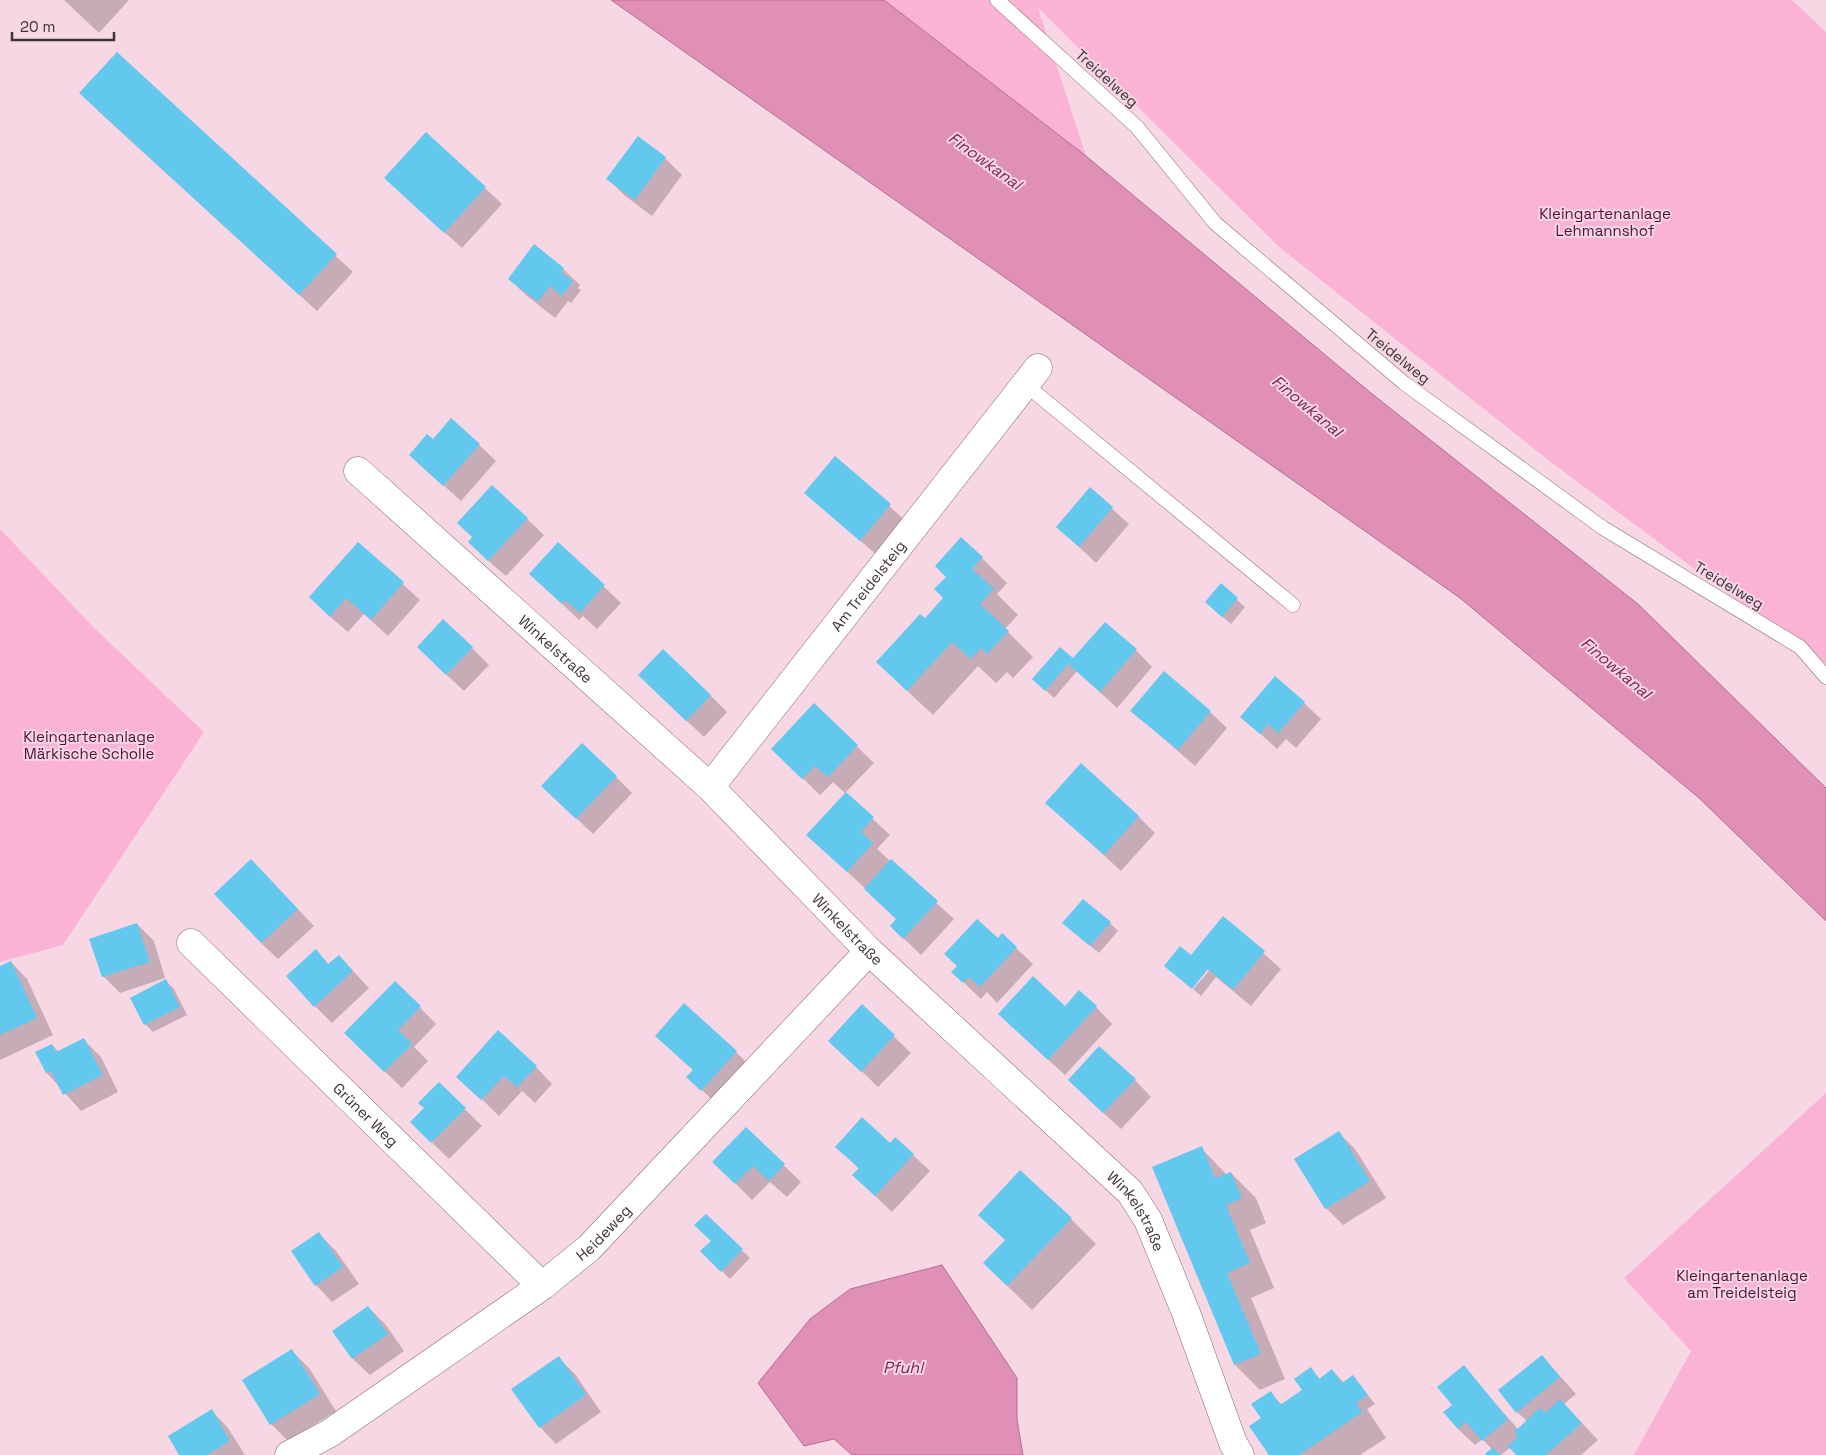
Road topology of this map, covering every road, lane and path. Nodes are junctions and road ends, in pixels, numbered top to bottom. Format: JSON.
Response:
{"nodes":[{"id":1,"x":997,"y":0,"type":"edge"},
{"id":2,"x":1032,"y":377,"type":"joint"},
{"id":3,"x":358,"y":471,"type":"dead end"},
{"id":4,"x":1293,"y":605,"type":"dead end"},
{"id":5,"x":1826,"y":677,"type":"edge"},
{"id":6,"x":710,"y":787,"type":"junction"},
{"id":7,"x":191,"y":943,"type":"dead end"},
{"id":8,"x":869,"y":951,"type":"junction"},
{"id":9,"x":542,"y":1286,"type":"junction"},
{"id":10,"x":333,"y":1444,"type":"edge"},
{"id":11,"x":289,"y":1455,"type":"edge"},
{"id":12,"x":1240,"y":1455,"type":"edge"}],
"edges":[{"from":1,"to":5,"type":"lane","name":"Treidelweg"},
{"from":2,"to":4,"type":"lane","name":"Am Treidelsteig"},
{"from":2,"to":6,"type":"street","name":"Am Treidelsteig"},
{"from":3,"to":6,"type":"street","name":"Winkelstraße"},
{"from":6,"to":8,"type":"street","name":"Winkelstraße"},
{"from":7,"to":9,"type":"street","name":"Grüner Weg"},
{"from":8,"to":9,"type":"street","name":"Heideweg"},
{"from":8,"to":12,"type":"street","name":"Winkelstraße"},
{"from":9,"to":10,"type":"street","name":"Heideweg"},
{"from":10,"to":11,"type":"street","name":"Heideweg"}]}
